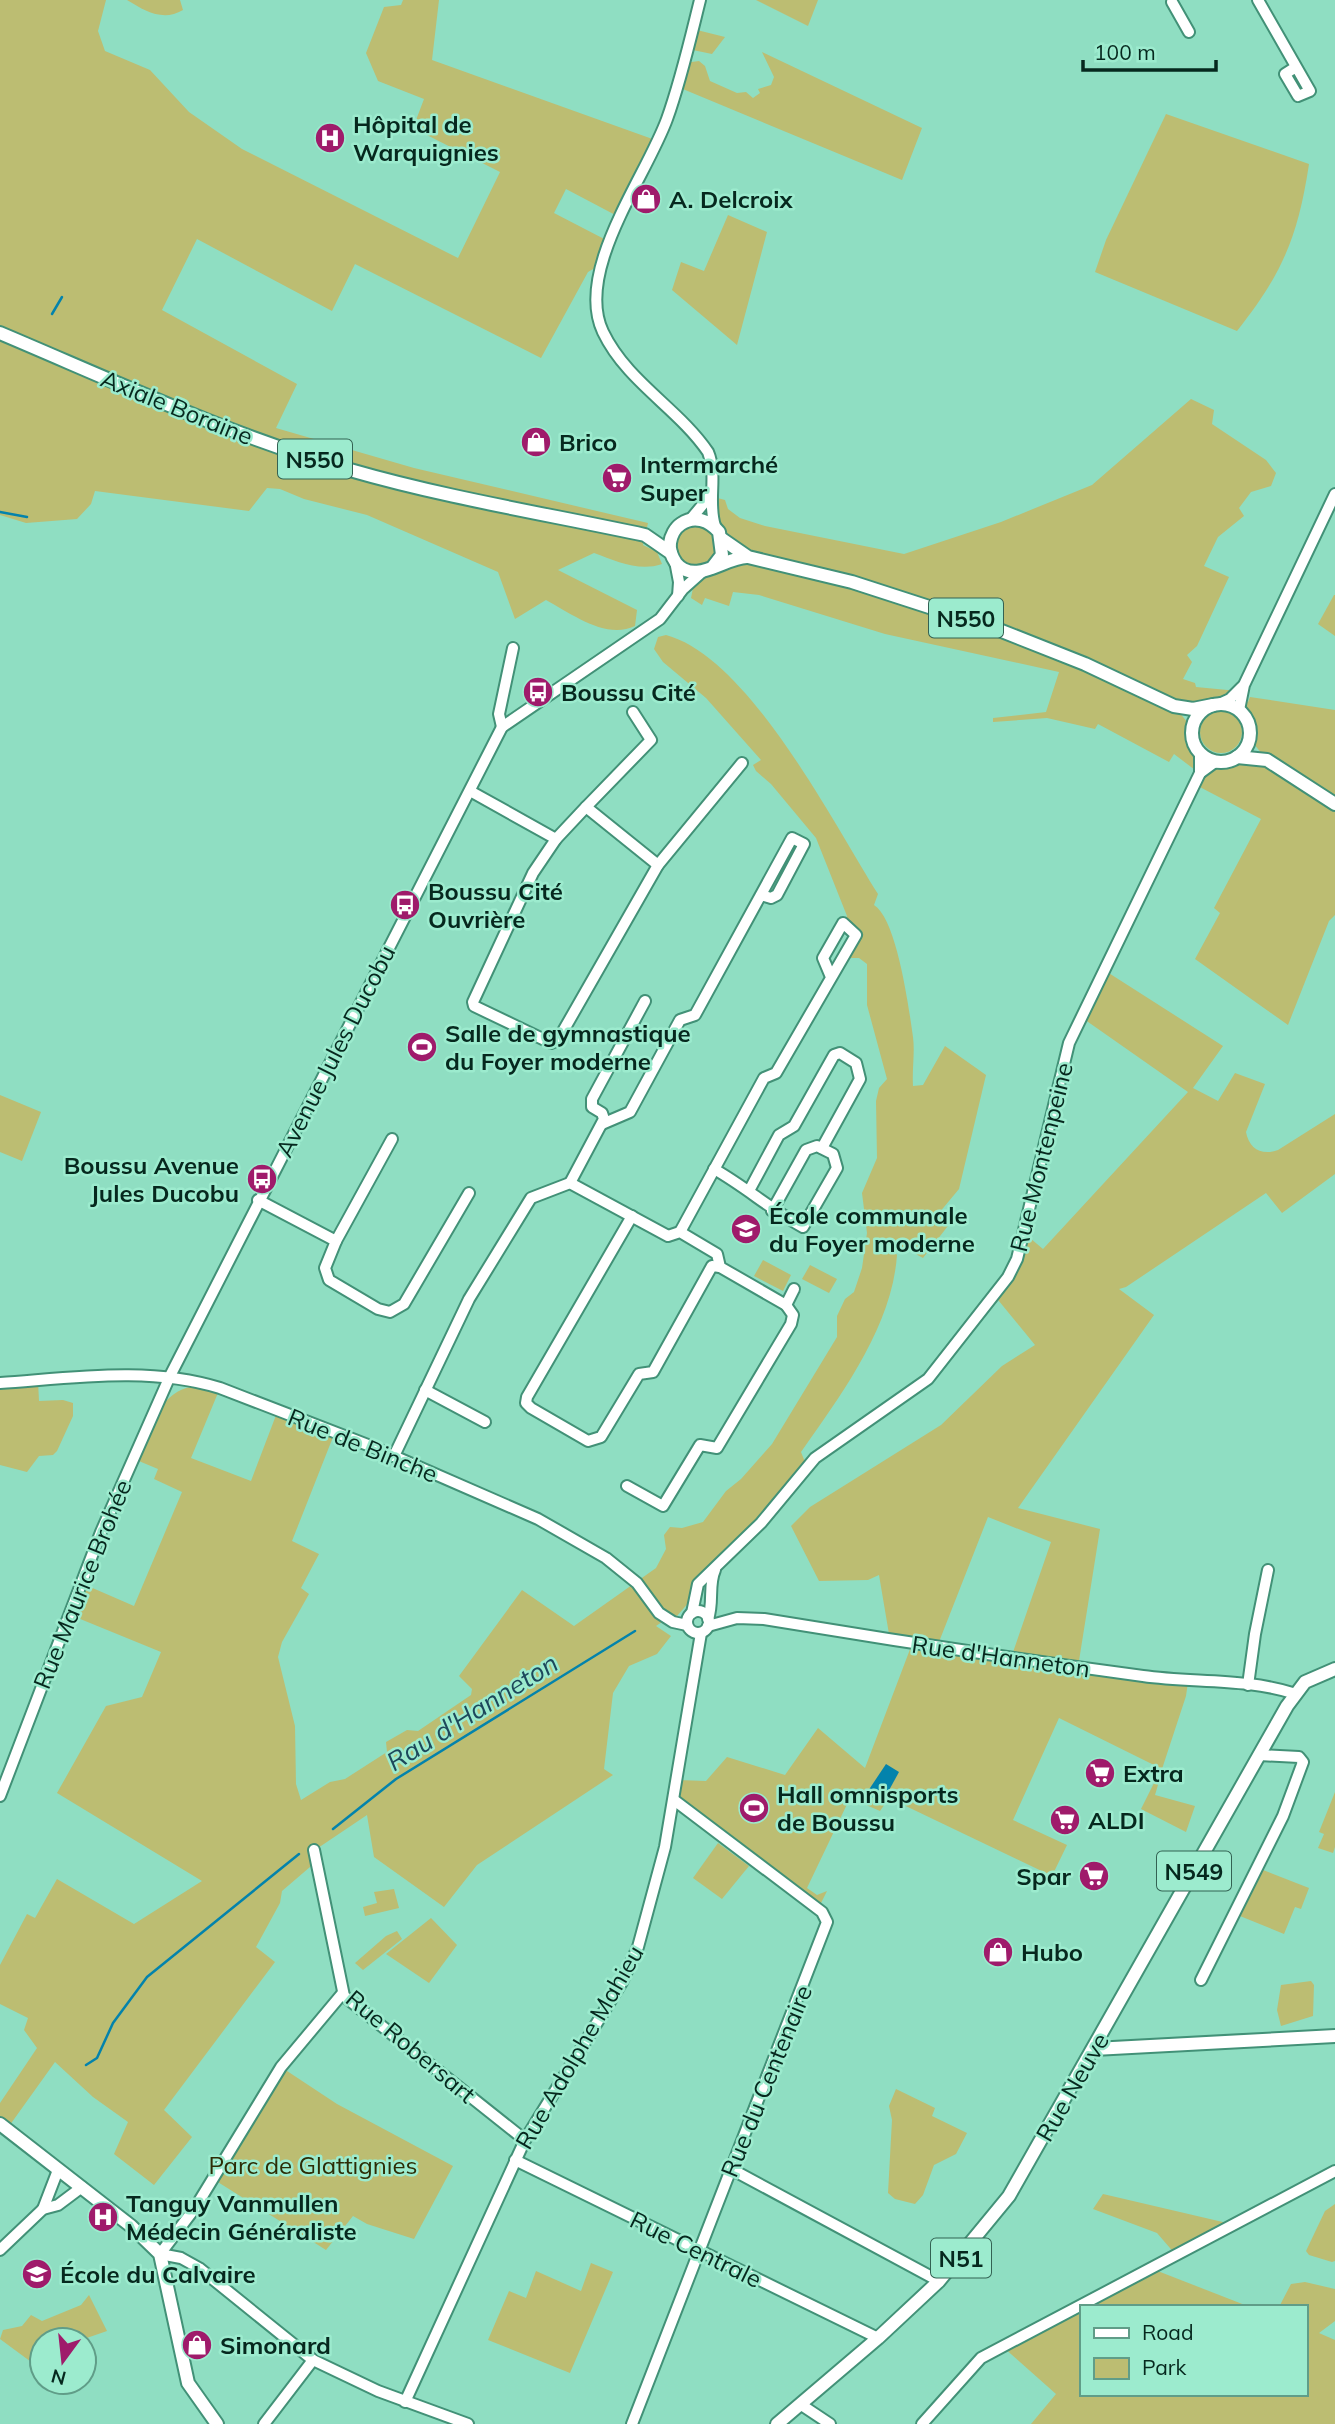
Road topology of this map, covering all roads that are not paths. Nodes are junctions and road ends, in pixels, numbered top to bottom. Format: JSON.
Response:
{"nodes":[{"id":1,"x":699,"y":0,"type":"edge"},
{"id":2,"x":1258,"y":0,"type":"edge"},
{"id":3,"x":1172,"y":1,"type":"edge"},
{"id":4,"x":1189,"y":32,"type":"dead end"},
{"id":5,"x":1296,"y":67,"type":"dead end"},
{"id":6,"x":0,"y":333,"type":"edge"},
{"id":7,"x":1335,"y":494,"type":"edge"},
{"id":8,"x":710,"y":496,"type":"junction"},
{"id":9,"x":690,"y":520,"type":"junction"},
{"id":10,"x":715,"y":526,"type":"junction"},
{"id":11,"x":677,"y":527,"type":"junction"},
{"id":12,"x":645,"y":535,"type":"junction"},
{"id":13,"x":722,"y":539,"type":"junction"},
{"id":14,"x":673,"y":557,"type":"junction"},
{"id":15,"x":748,"y":557,"type":"junction"},
{"id":16,"x":707,"y":570,"type":"junction"},
{"id":17,"x":678,"y":596,"type":"junction"},
{"id":18,"x":513,"y":648,"type":"dead end"},
{"id":19,"x":1244,"y":685,"type":"junction"},
{"id":20,"x":1216,"y":704,"type":"junction"},
{"id":21,"x":1174,"y":706,"type":"junction"},
{"id":22,"x":1239,"y":710,"type":"junction"},
{"id":23,"x":633,"y":712,"type":"dead end"},
{"id":24,"x":502,"y":727,"type":"junction"},
{"id":25,"x":1192,"y":728,"type":"junction"},
{"id":26,"x":1250,"y":737,"type":"junction"},
{"id":27,"x":1200,"y":754,"type":"junction"},
{"id":28,"x":1237,"y":758,"type":"junction"},
{"id":29,"x":1267,"y":760,"type":"junction"},
{"id":30,"x":1215,"y":762,"type":"junction"},
{"id":31,"x":742,"y":763,"type":"dead end"},
{"id":32,"x":1200,"y":773,"type":"junction"},
{"id":33,"x":470,"y":791,"type":"junction"},
{"id":34,"x":1335,"y":804,"type":"edge"},
{"id":35,"x":586,"y":807,"type":"junction"},
{"id":36,"x":556,"y":839,"type":"junction"},
{"id":37,"x":658,"y":865,"type":"junction"},
{"id":38,"x":761,"y":895,"type":"junction"},
{"id":39,"x":831,"y":977,"type":"dead end"},
{"id":40,"x":645,"y":1002,"type":"dead end"},
{"id":41,"x":602,"y":1124,"type":"junction"},
{"id":42,"x":392,"y":1139,"type":"dead end"},
{"id":43,"x":822,"y":1149,"type":"junction"},
{"id":44,"x":713,"y":1169,"type":"junction"},
{"id":45,"x":570,"y":1183,"type":"junction"},
{"id":46,"x":750,"y":1189,"type":"junction"},
{"id":47,"x":469,"y":1193,"type":"dead end"},
{"id":48,"x":258,"y":1200,"type":"junction"},
{"id":49,"x":772,"y":1211,"type":"junction"},
{"id":50,"x":632,"y":1216,"type":"junction"},
{"id":51,"x":680,"y":1232,"type":"junction"},
{"id":52,"x":337,"y":1241,"type":"junction"},
{"id":53,"x":720,"y":1267,"type":"junction"},
{"id":54,"x":794,"y":1289,"type":"dead end"},
{"id":55,"x":786,"y":1305,"type":"junction"},
{"id":56,"x":170,"y":1376,"type":"junction"},
{"id":57,"x":0,"y":1383,"type":"edge"},
{"id":58,"x":425,"y":1390,"type":"junction"},
{"id":59,"x":485,"y":1422,"type":"dead end"},
{"id":60,"x":394,"y":1456,"type":"junction"},
{"id":61,"x":627,"y":1486,"type":"dead end"},
{"id":62,"x":715,"y":1570,"type":"junction"},
{"id":63,"x":1269,"y":1570,"type":"dead end"},
{"id":64,"x":713,"y":1602,"type":"junction"},
{"id":65,"x":692,"y":1613,"type":"junction"},
{"id":66,"x":737,"y":1618,"type":"junction"},
{"id":67,"x":687,"y":1625,"type":"junction"},
{"id":68,"x":706,"y":1626,"type":"junction"},
{"id":69,"x":1335,"y":1669,"type":"edge"},
{"id":70,"x":1248,"y":1685,"type":"junction"},
{"id":71,"x":1296,"y":1694,"type":"junction"},
{"id":72,"x":1259,"y":1755,"type":"junction"},
{"id":73,"x":0,"y":1796,"type":"edge"},
{"id":74,"x":674,"y":1800,"type":"junction"},
{"id":75,"x":314,"y":1850,"type":"dead end"},
{"id":76,"x":1201,"y":1980,"type":"dead end"},
{"id":77,"x":342,"y":1994,"type":"junction"},
{"id":78,"x":1335,"y":2036,"type":"edge"},
{"id":79,"x":1094,"y":2049,"type":"junction"},
{"id":80,"x":0,"y":2124,"type":"edge"},
{"id":81,"x":0,"y":2134,"type":"edge"},
{"id":82,"x":525,"y":2140,"type":"junction"},
{"id":83,"x":33,"y":2152,"type":"junction"},
{"id":84,"x":515,"y":2160,"type":"junction"},
{"id":85,"x":731,"y":2169,"type":"junction"},
{"id":86,"x":58,"y":2171,"type":"junction"},
{"id":87,"x":1335,"y":2171,"type":"edge"},
{"id":88,"x":82,"y":2188,"type":"junction"},
{"id":89,"x":43,"y":2209,"type":"junction"},
{"id":90,"x":0,"y":2250,"type":"edge"},
{"id":91,"x":698,"y":2250,"type":"junction"},
{"id":92,"x":160,"y":2254,"type":"junction"},
{"id":93,"x":939,"y":2281,"type":"junction"},
{"id":94,"x":1081,"y":2305,"type":"edge"},
{"id":95,"x":1080,"y":2306,"type":"edge"},
{"id":96,"x":878,"y":2338,"type":"junction"},
{"id":97,"x":313,"y":2360,"type":"junction"},
{"id":98,"x":405,"y":2402,"type":"junction"},
{"id":99,"x":800,"y":2404,"type":"junction"},
{"id":100,"x":217,"y":2424,"type":"edge"},
{"id":101,"x":264,"y":2424,"type":"edge"},
{"id":102,"x":468,"y":2424,"type":"edge"},
{"id":103,"x":632,"y":2424,"type":"edge"},
{"id":104,"x":777,"y":2424,"type":"edge"},
{"id":105,"x":830,"y":2424,"type":"edge"},
{"id":106,"x":922,"y":2424,"type":"edge"}],
"edges":[{"from":1,"to":8,"type":"street"},
{"from":2,"to":5,"type":"street"},
{"from":3,"to":4,"type":"street"},
{"from":6,"to":12,"type":"main road","name":"Axiale Boraine","number":"N550"},
{"from":7,"to":19,"type":"street"},
{"from":8,"to":9,"type":"street"},
{"from":8,"to":10,"type":"street"},
{"from":9,"to":10,"type":"main road"},
{"from":9,"to":11,"type":"main road"},
{"from":10,"to":13,"type":"main road"},
{"from":11,"to":12,"type":"main road","name":"Axiale Boraine","number":"N550"},
{"from":11,"to":14,"type":"main road"},
{"from":12,"to":14,"type":"main road","name":"Axiale Boraine","number":"N550"},
{"from":13,"to":15,"type":"main road","number":"N550"},
{"from":13,"to":16,"type":"main road"},
{"from":14,"to":16,"type":"main road"},
{"from":14,"to":17,"type":"street"},
{"from":15,"to":16,"type":"main road","number":"N550"},
{"from":15,"to":21,"type":"main road","number":"N550"},
{"from":16,"to":17,"type":"street","name":"Avenue Jules Ducobu"},
{"from":17,"to":24,"type":"street","name":"Avenue Jules Ducobu"},
{"from":18,"to":24,"type":"street","name":"Avenue Jules Ducobu"},
{"from":19,"to":20,"type":"street"},
{"from":19,"to":22,"type":"street"},
{"from":20,"to":21,"type":"main road","number":"N550"},
{"from":20,"to":22,"type":"main road"},
{"from":20,"to":25,"type":"main road"},
{"from":21,"to":25,"type":"main road","number":"N550"},
{"from":22,"to":26,"type":"main road"},
{"from":23,"to":35,"type":"street"},
{"from":24,"to":33,"type":"street","name":"Avenue Jules Ducobu"},
{"from":25,"to":27,"type":"main road"},
{"from":26,"to":28,"type":"main road"},
{"from":26,"to":29,"type":"main road"},
{"from":27,"to":30,"type":"main road"},
{"from":27,"to":32,"type":"street","name":"Rue Montenpeine"},
{"from":28,"to":29,"type":"main road"},
{"from":28,"to":30,"type":"main road"},
{"from":29,"to":34,"type":"main road"},
{"from":30,"to":32,"type":"street","name":"Rue Montenpeine"},
{"from":31,"to":37,"type":"street"},
{"from":32,"to":62,"type":"street","name":"Rue Montenpeine"},
{"from":33,"to":36,"type":"street"},
{"from":33,"to":48,"type":"street","name":"Avenue Jules Ducobu"},
{"from":35,"to":36,"type":"street"},
{"from":35,"to":37,"type":"street"},
{"from":36,"to":37,"type":"street"},
{"from":38,"to":38,"type":"street"},
{"from":38,"to":41,"type":"street"},
{"from":39,"to":44,"type":"street"},
{"from":40,"to":41,"type":"street"},
{"from":41,"to":45,"type":"street"},
{"from":42,"to":52,"type":"street"},
{"from":43,"to":46,"type":"street"},
{"from":43,"to":49,"type":"street"},
{"from":43,"to":49,"type":"street"},
{"from":44,"to":46,"type":"street"},
{"from":44,"to":51,"type":"street"},
{"from":45,"to":50,"type":"street"},
{"from":45,"to":58,"type":"street"},
{"from":46,"to":49,"type":"street"},
{"from":47,"to":52,"type":"street"},
{"from":48,"to":52,"type":"street"},
{"from":48,"to":56,"type":"street","name":"Avenue Jules Ducobu"},
{"from":50,"to":51,"type":"street"},
{"from":50,"to":53,"type":"street"},
{"from":51,"to":53,"type":"street"},
{"from":53,"to":55,"type":"street"},
{"from":54,"to":55,"type":"street"},
{"from":55,"to":61,"type":"street"},
{"from":56,"to":57,"type":"street","name":"Rue de Binche"},
{"from":56,"to":60,"type":"street","name":"Rue de Binche"},
{"from":56,"to":73,"type":"street","name":"Rue Maurice Brohée"},
{"from":58,"to":59,"type":"street"},
{"from":58,"to":60,"type":"street"},
{"from":60,"to":67,"type":"street","name":"Rue de Binche"},
{"from":62,"to":64,"type":"street"},
{"from":62,"to":65,"type":"street","name":"Rue Montenpeine"},
{"from":63,"to":70,"type":"street"},
{"from":64,"to":66,"type":"street"},
{"from":64,"to":68,"type":"street","name":"Rue Adolphe Mahieu"},
{"from":65,"to":67,"type":"street","name":"Rue Montenpeine"},
{"from":65,"to":68,"type":"street"},
{"from":66,"to":68,"type":"street","name":"Rue d'Hanneton"},
{"from":66,"to":70,"type":"street","name":"Rue d'Hanneton"},
{"from":67,"to":68,"type":"street","name":"Rue de Binche"},
{"from":68,"to":74,"type":"street","name":"Rue Adolphe Mahieu"},
{"from":69,"to":71,"type":"main road","number":"N549"},
{"from":70,"to":71,"type":"street","name":"Rue d'Hanneton"},
{"from":71,"to":72,"type":"main road","name":"Rue Neuve","number":"N549"},
{"from":72,"to":76,"type":"street"},
{"from":72,"to":79,"type":"main road","name":"Rue Neuve","number":"N549"},
{"from":74,"to":82,"type":"street","name":"Rue Adolphe Mahieu"},
{"from":74,"to":85,"type":"street","name":"Rue du Centenaire"},
{"from":75,"to":77,"type":"street","name":"Rue Robersart"},
{"from":77,"to":82,"type":"street","name":"Rue Robersart"},
{"from":77,"to":92,"type":"street"},
{"from":78,"to":79,"type":"main road"},
{"from":79,"to":93,"type":"main road","name":"Rue Neuve","number":"N51"},
{"from":80,"to":83,"type":"main road"},
{"from":81,"to":83,"type":"main road"},
{"from":82,"to":84,"type":"street","name":"Rue Adolphe Mahieu"},
{"from":83,"to":86,"type":"main road"},
{"from":84,"to":91,"type":"street","name":"Rue Centrale"},
{"from":84,"to":98,"type":"street","name":"Rue Adolphe Mahieu"},
{"from":85,"to":91,"type":"street","name":"Rue du Centenaire"},
{"from":85,"to":93,"type":"street"},
{"from":86,"to":88,"type":"main road"},
{"from":86,"to":89,"type":"street"},
{"from":87,"to":94,"type":"street"},
{"from":88,"to":89,"type":"street"},
{"from":88,"to":92,"type":"main road"},
{"from":89,"to":90,"type":"street"},
{"from":91,"to":96,"type":"street","name":"Rue Centrale"},
{"from":91,"to":103,"type":"street","name":"Rue du Centenaire"},
{"from":92,"to":97,"type":"street"},
{"from":92,"to":100,"type":"main road"},
{"from":93,"to":96,"type":"main road","name":"Rue Neuve","number":"N51"},
{"from":95,"to":106,"type":"street"},
{"from":96,"to":99,"type":"main road","name":"Rue Neuve","number":"N51"},
{"from":97,"to":98,"type":"street"},
{"from":97,"to":101,"type":"street"},
{"from":98,"to":102,"type":"street"},
{"from":99,"to":104,"type":"main road","name":"Rue Neuve","number":"N51"},
{"from":99,"to":105,"type":"street"}]}
